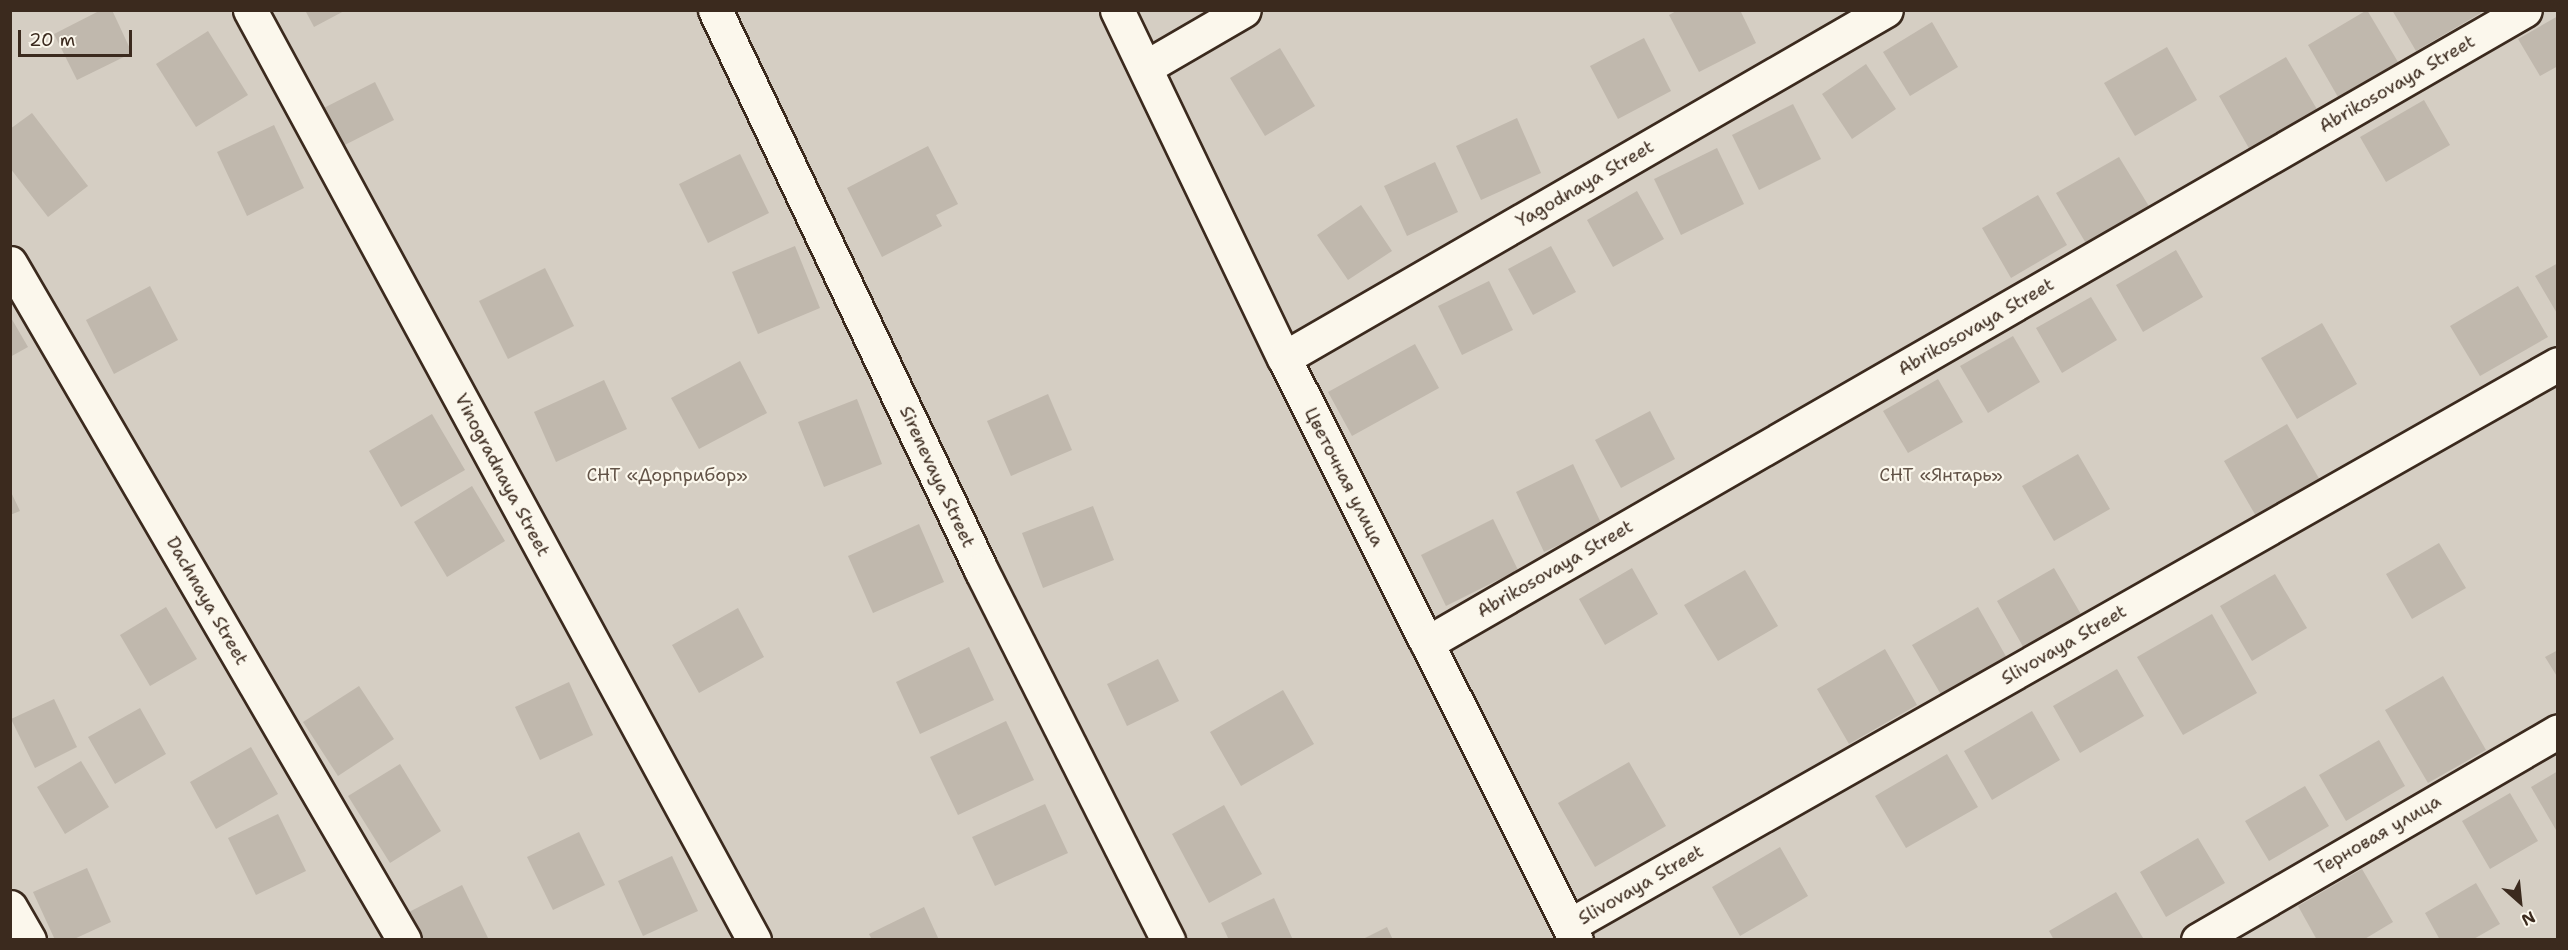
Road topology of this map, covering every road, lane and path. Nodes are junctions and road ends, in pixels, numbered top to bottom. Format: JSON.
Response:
{"nodes":[{"id":1,"x":250,"y":10,"type":"edge"},
{"id":2,"x":715,"y":10,"type":"edge"},
{"id":3,"x":1118,"y":10,"type":"edge"},
{"id":4,"x":1244,"y":10,"type":"edge"},
{"id":5,"x":1886,"y":10,"type":"edge"},
{"id":6,"x":2525,"y":10,"type":"edge"},
{"id":7,"x":1146,"y":67,"type":"junction"},
{"id":8,"x":10,"y":263,"type":"edge"},
{"id":9,"x":1284,"y":358,"type":"junction"},
{"id":10,"x":2558,"y":364,"type":"edge"},
{"id":11,"x":1427,"y":643,"type":"junction"},
{"id":12,"x":2558,"y":731,"type":"edge"},
{"id":13,"x":10,"y":907,"type":"edge"},
{"id":14,"x":1573,"y":932,"type":"edge"},
{"id":15,"x":29,"y":939,"type":"edge"},
{"id":16,"x":404,"y":939,"type":"edge"},
{"id":17,"x":754,"y":939,"type":"edge"},
{"id":18,"x":1168,"y":939,"type":"edge"},
{"id":19,"x":2198,"y":939,"type":"edge"}],
"edges":[{"from":1,"to":17,"type":"street","name":"Vinogradnaya Street"},
{"from":2,"to":18,"type":"street","name":"Sirenevaya Street"},
{"from":3,"to":7,"type":"street","name":"Цветочная улица"},
{"from":4,"to":7,"type":"street"},
{"from":5,"to":9,"type":"street","name":"Yagodnaya Street"},
{"from":6,"to":11,"type":"street","name":"Abrikosovaya Street"},
{"from":7,"to":9,"type":"street","name":"Цветочная улица"},
{"from":8,"to":16,"type":"street","name":"Dachnaya Street"},
{"from":9,"to":11,"type":"street","name":"Цветочная улица"},
{"from":10,"to":14,"type":"street","name":"Slivovaya Street"},
{"from":11,"to":14,"type":"street","name":"Цветочная улица"},
{"from":12,"to":19,"type":"street","name":"Терновая улица"},
{"from":13,"to":15,"type":"street"}]}
